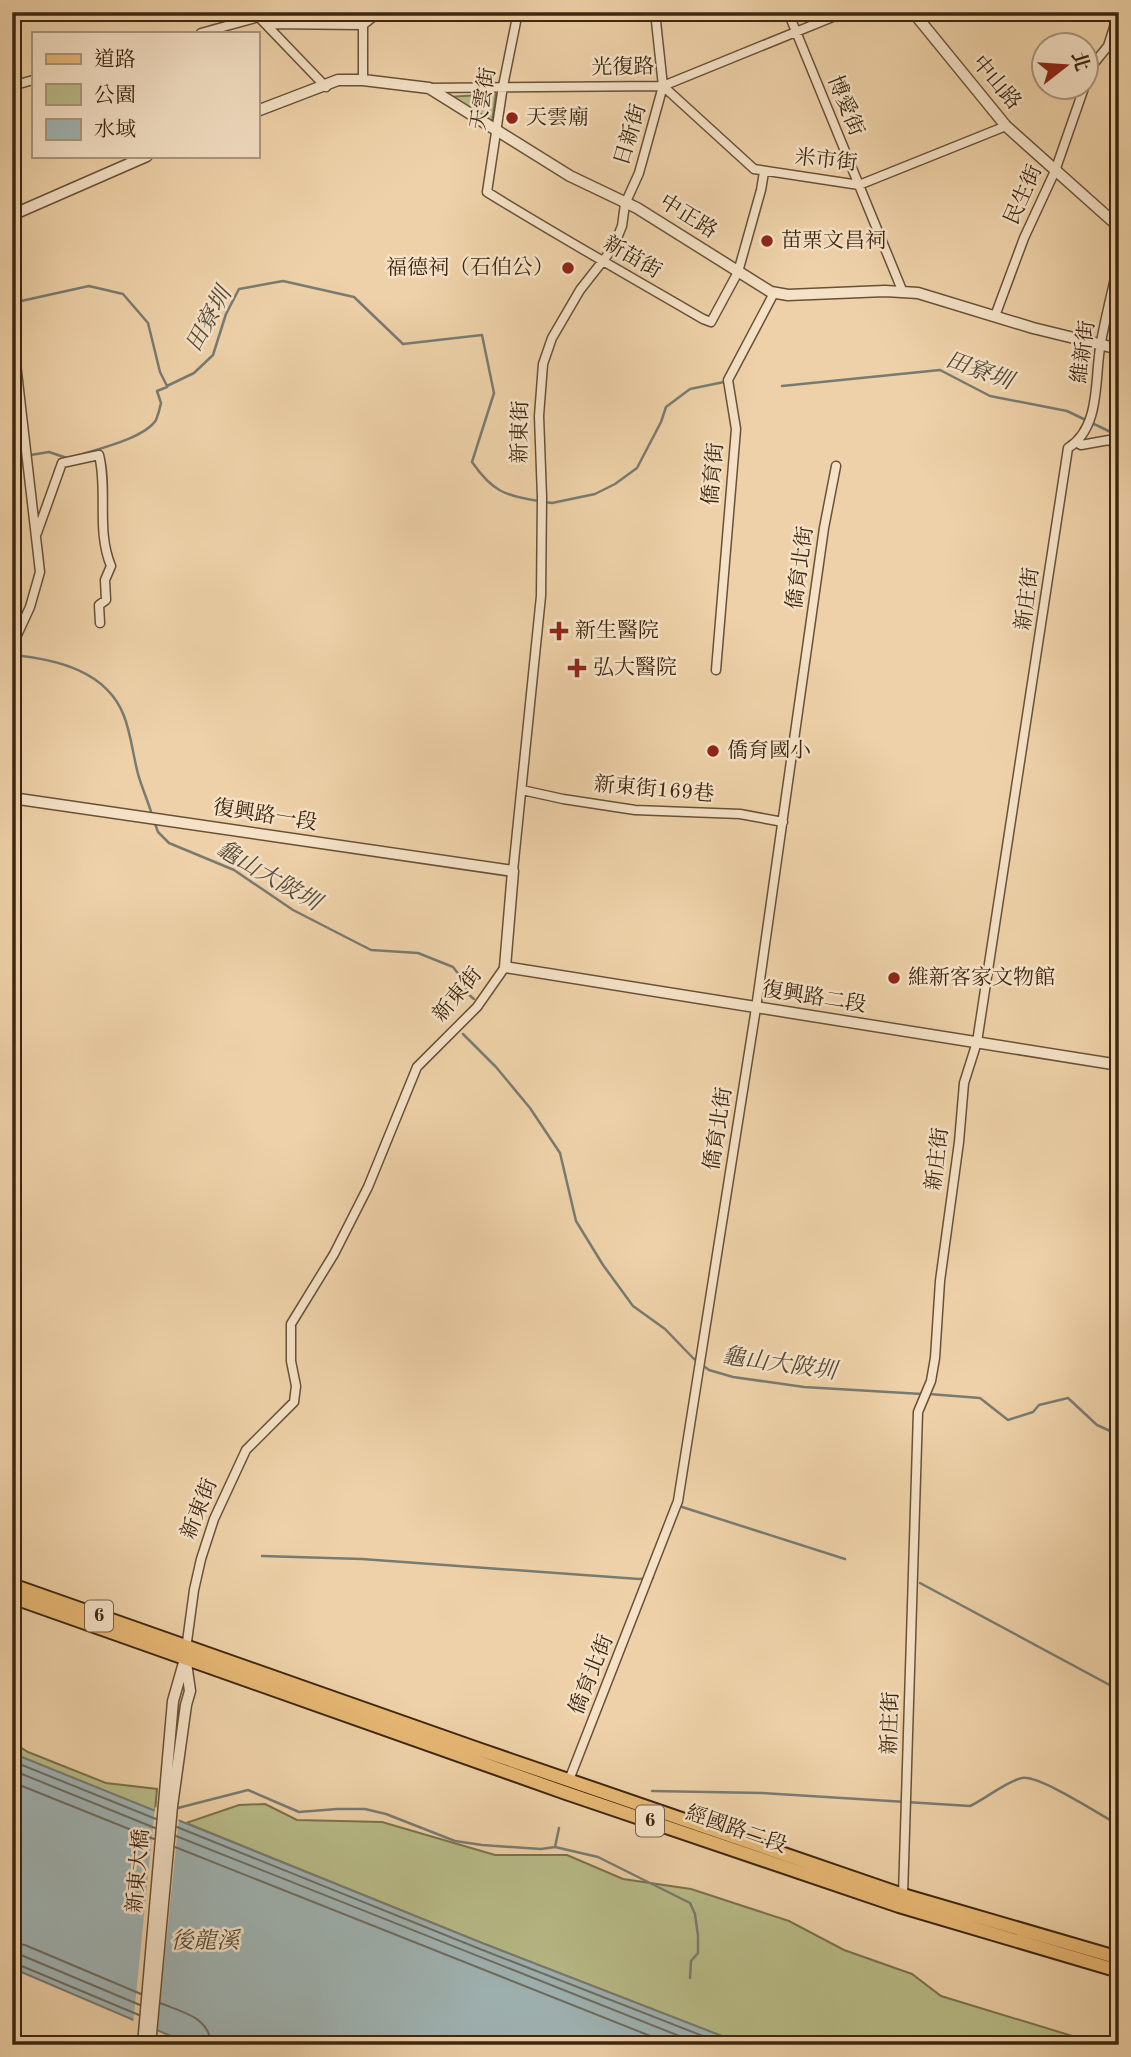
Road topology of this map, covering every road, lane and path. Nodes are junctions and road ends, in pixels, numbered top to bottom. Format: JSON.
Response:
{"nodes":[{"id":1,"x":379,"y":12,"type":"edge"},
{"id":2,"x":518,"y":12,"type":"edge"},
{"id":3,"x":655,"y":12,"type":"edge"},
{"id":4,"x":788,"y":12,"type":"edge"},
{"id":5,"x":845,"y":12,"type":"edge"},
{"id":6,"x":913,"y":12,"type":"edge"},
{"id":7,"x":1119,"y":12,"type":"edge"},
{"id":8,"x":256,"y":15,"type":"edge"},
{"id":9,"x":267,"y":24,"type":"junction"},
{"id":10,"x":363,"y":24,"type":"junction"},
{"id":11,"x":204,"y":32,"type":"edge"},
{"id":12,"x":796,"y":33,"type":"junction"},
{"id":13,"x":1100,"y":56,"type":"edge"},
{"id":14,"x":32,"y":80,"type":"edge"},
{"id":15,"x":363,"y":80,"type":"junction"},
{"id":16,"x":12,"y":86,"type":"edge"},
{"id":17,"x":503,"y":86,"type":"junction"},
{"id":18,"x":663,"y":86,"type":"junction"},
{"id":19,"x":326,"y":87,"type":"junction"},
{"id":20,"x":429,"y":88,"type":"junction"},
{"id":21,"x":1079,"y":102,"type":"edge"},
{"id":22,"x":259,"y":110,"type":"edge"},
{"id":23,"x":1006,"y":126,"type":"junction"},
{"id":24,"x":496,"y":130,"type":"junction"},
{"id":25,"x":142,"y":158,"type":"edge"},
{"id":26,"x":1055,"y":171,"type":"junction"},
{"id":27,"x":764,"y":172,"type":"junction"},
{"id":28,"x":859,"y":185,"type":"junction"},
{"id":29,"x":487,"y":192,"type":"joint"},
{"id":30,"x":625,"y":204,"type":"junction"},
{"id":31,"x":12,"y":215,"type":"edge"},
{"id":32,"x":1119,"y":227,"type":"edge"},
{"id":33,"x":603,"y":260,"type":"junction"},
{"id":34,"x":1119,"y":261,"type":"edge"},
{"id":35,"x":738,"y":272,"type":"junction"},
{"id":36,"x":902,"y":290,"type":"junction"},
{"id":37,"x":774,"y":293,"type":"junction"},
{"id":38,"x":995,"y":316,"type":"junction"},
{"id":39,"x":12,"y":329,"type":"edge"},
{"id":40,"x":1100,"y":345,"type":"junction"},
{"id":41,"x":1119,"y":349,"type":"edge"},
{"id":42,"x":17,"y":396,"type":"edge"},
{"id":43,"x":1079,"y":441,"type":"junction"},
{"id":44,"x":1119,"y":447,"type":"edge"},
{"id":45,"x":836,"y":466,"type":"dead end"},
{"id":46,"x":37,"y":535,"type":"junction"},
{"id":47,"x":100,"y":623,"type":"dead end"},
{"id":48,"x":12,"y":646,"type":"edge"},
{"id":49,"x":716,"y":670,"type":"dead end"},
{"id":50,"x":522,"y":790,"type":"junction"},
{"id":51,"x":12,"y":798,"type":"edge"},
{"id":52,"x":783,"y":822,"type":"junction"},
{"id":53,"x":513,"y":871,"type":"junction"},
{"id":54,"x":505,"y":967,"type":"junction"},
{"id":55,"x":756,"y":1008,"type":"junction"},
{"id":56,"x":977,"y":1042,"type":"junction"},
{"id":57,"x":1119,"y":1065,"type":"edge"},
{"id":58,"x":12,"y":1584,"type":"edge"},
{"id":59,"x":12,"y":1597,"type":"edge"},
{"id":60,"x":185,"y":1652,"type":"junction"},
{"id":61,"x":569,"y":1780,"type":"junction"},
{"id":62,"x":903,"y":1895,"type":"junction"},
{"id":63,"x":1119,"y":1958,"type":"edge"},
{"id":64,"x":1119,"y":1971,"type":"edge"},
{"id":65,"x":143,"y":2045,"type":"edge"},
{"id":66,"x":150,"y":2045,"type":"edge"}],
"edges":[{"from":1,"to":10,"type":"street"},
{"from":2,"to":17,"type":"street","name":"天雲街"},
{"from":3,"to":18,"type":"street","name":"日新街"},
{"from":4,"to":12,"type":"street","name":"博愛街"},
{"from":5,"to":12,"type":"street","name":"光復路"},
{"from":6,"to":23,"type":"street","name":"中山路"},
{"from":7,"to":13,"type":"street","name":"民生街"},
{"from":8,"to":9,"type":"street"},
{"from":8,"to":11,"type":"street"},
{"from":9,"to":10,"type":"street"},
{"from":9,"to":19,"type":"street"},
{"from":10,"to":15,"type":"street"},
{"from":12,"to":18,"type":"street","name":"光復路"},
{"from":12,"to":28,"type":"street","name":"博愛街"},
{"from":14,"to":16,"type":"street"},
{"from":15,"to":19,"type":"street","name":"中正路"},
{"from":15,"to":20,"type":"street","name":"中正路"},
{"from":17,"to":18,"type":"street","name":"光復路"},
{"from":17,"to":20,"type":"street","name":"光復路"},
{"from":17,"to":24,"type":"street","name":"天雲街"},
{"from":18,"to":27,"type":"street","name":"米市街"},
{"from":18,"to":30,"type":"street","name":"日新街"},
{"from":19,"to":22,"type":"street","name":"中正路"},
{"from":20,"to":24,"type":"street","name":"中正路"},
{"from":21,"to":26,"type":"street","name":"民生街"},
{"from":23,"to":26,"type":"street","name":"中山路"},
{"from":23,"to":28,"type":"street","name":"米市街"},
{"from":24,"to":29,"type":"street","name":"天雲街"},
{"from":24,"to":30,"type":"street","name":"中正路"},
{"from":25,"to":31,"type":"street"},
{"from":26,"to":32,"type":"street","name":"中山路"},
{"from":26,"to":38,"type":"street","name":"民生街"},
{"from":27,"to":28,"type":"street","name":"米市街"},
{"from":27,"to":35,"type":"street"},
{"from":28,"to":36,"type":"street","name":"博愛街"},
{"from":29,"to":33,"type":"street","name":"新苗街"},
{"from":30,"to":33,"type":"street","name":"日新街"},
{"from":30,"to":35,"type":"street","name":"中正路"},
{"from":33,"to":35,"type":"street","name":"新苗街"},
{"from":33,"to":50,"type":"street","name":"新東街"},
{"from":34,"to":40,"type":"street","name":"維新街"},
{"from":35,"to":37,"type":"street","name":"中正路"},
{"from":36,"to":37,"type":"street","name":"中正路"},
{"from":36,"to":38,"type":"street","name":"中正路"},
{"from":37,"to":49,"type":"street","name":"僑育街"},
{"from":38,"to":40,"type":"street","name":"中正路"},
{"from":39,"to":42,"type":"street"},
{"from":40,"to":41,"type":"street","name":"中正路"},
{"from":40,"to":43,"type":"street","name":"維新街"},
{"from":42,"to":46,"type":"street"},
{"from":43,"to":44,"type":"street"},
{"from":43,"to":56,"type":"street","name":"新庄街"},
{"from":45,"to":52,"type":"street","name":"僑育北街"},
{"from":46,"to":47,"type":"street"},
{"from":46,"to":48,"type":"street"},
{"from":50,"to":52,"type":"street","name":"新東街169巷"},
{"from":50,"to":53,"type":"street","name":"新東街"},
{"from":51,"to":53,"type":"street","name":"復興路一段"},
{"from":52,"to":55,"type":"street","name":"僑育北街"},
{"from":53,"to":54,"type":"street","name":"新東街"},
{"from":54,"to":55,"type":"street","name":"復興路二段"},
{"from":54,"to":60,"type":"street","name":"新東街"},
{"from":55,"to":56,"type":"street","name":"復興路二段"},
{"from":55,"to":61,"type":"street","name":"僑育北街"},
{"from":56,"to":57,"type":"street","name":"復興路二段"},
{"from":56,"to":62,"type":"street","name":"新庄街"},
{"from":58,"to":60,"type":"main road","number":"6"},
{"from":59,"to":60,"type":"main road","number":"6"},
{"from":60,"to":61,"type":"main road","name":"經國路二段","number":"6"},
{"from":60,"to":64,"type":"main road","name":"經國路二段","number":"6"},
{"from":60,"to":65,"type":"street","name":"新東大橋"},
{"from":60,"to":66,"type":"street","name":"新東大橋"},
{"from":61,"to":62,"type":"main road","name":"經國路二段","number":"6"},
{"from":62,"to":63,"type":"main road","name":"經國路二段","number":"6"}]}
